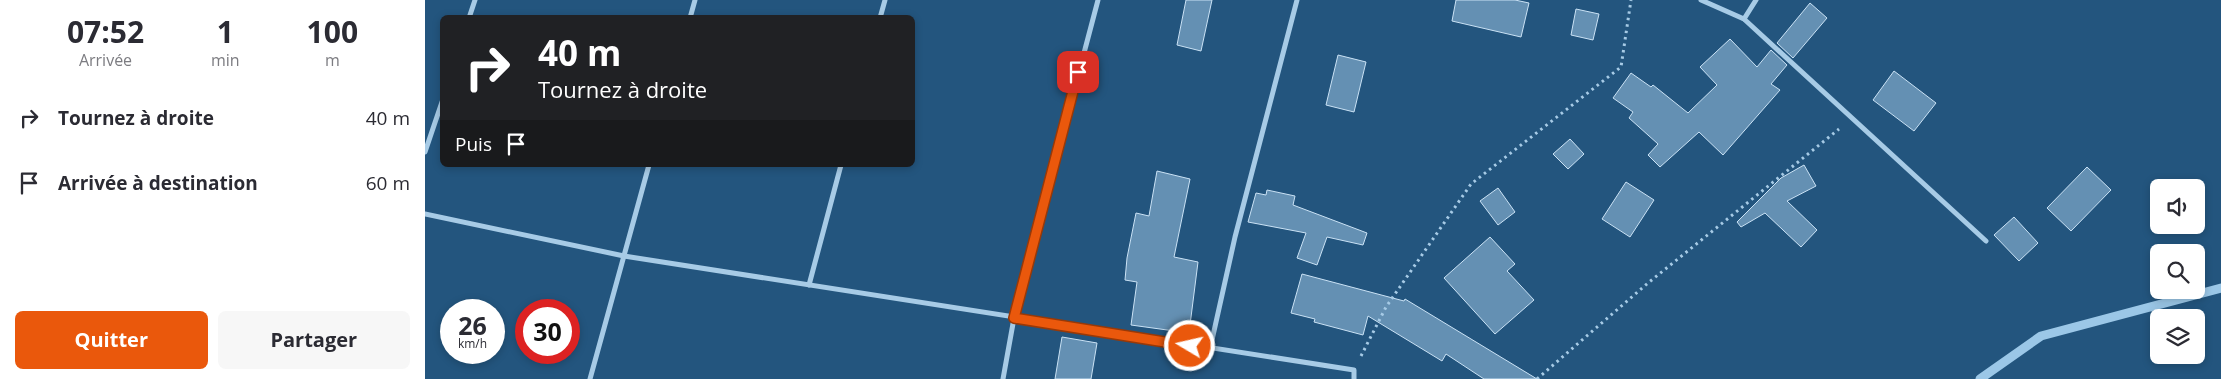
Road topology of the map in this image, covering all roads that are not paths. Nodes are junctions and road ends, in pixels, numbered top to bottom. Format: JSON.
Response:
{"nodes":[{"id":1,"x":475,"y":0,"type":"edge"},
{"id":2,"x":695,"y":0,"type":"edge"},
{"id":3,"x":885,"y":0,"type":"edge"},
{"id":4,"x":1098,"y":0,"type":"edge"},
{"id":5,"x":1297,"y":0,"type":"edge"},
{"id":6,"x":1701,"y":0,"type":"edge"},
{"id":7,"x":1756,"y":0,"type":"edge"},
{"id":8,"x":470,"y":15,"type":"edge"},
{"id":9,"x":691,"y":15,"type":"edge"},
{"id":10,"x":881,"y":15,"type":"edge"},
{"id":11,"x":1744,"y":20,"type":"junction"},
{"id":12,"x":440,"y":108,"type":"edge"},
{"id":13,"x":425,"y":152,"type":"edge"},
{"id":14,"x":648,"y":167,"type":"edge"},
{"id":15,"x":840,"y":167,"type":"edge"},
{"id":16,"x":425,"y":214,"type":"edge"},
{"id":17,"x":1986,"y":240,"type":"dead end"},
{"id":18,"x":624,"y":256,"type":"junction"},
{"id":19,"x":809,"y":285,"type":"junction"},
{"id":20,"x":1014,"y":318,"type":"junction"},
{"id":21,"x":1210,"y":349,"type":"junction"},
{"id":22,"x":590,"y":379,"type":"edge"},
{"id":23,"x":1003,"y":379,"type":"edge"},
{"id":24,"x":1354,"y":379,"type":"edge"}],
"edges":[{"from":1,"to":8,"type":"street"},
{"from":2,"to":9,"type":"street"},
{"from":3,"to":10,"type":"street"},
{"from":4,"to":20,"type":"street"},
{"from":5,"to":21,"type":"street"},
{"from":6,"to":11,"type":"street"},
{"from":7,"to":11,"type":"street"},
{"from":11,"to":17,"type":"street"},
{"from":12,"to":13,"type":"street"},
{"from":14,"to":18,"type":"street"},
{"from":15,"to":19,"type":"street"},
{"from":16,"to":18,"type":"street"},
{"from":18,"to":19,"type":"street"},
{"from":18,"to":22,"type":"street"},
{"from":19,"to":20,"type":"street"},
{"from":20,"to":21,"type":"street"},
{"from":20,"to":23,"type":"street"},
{"from":21,"to":24,"type":"street"}]}
